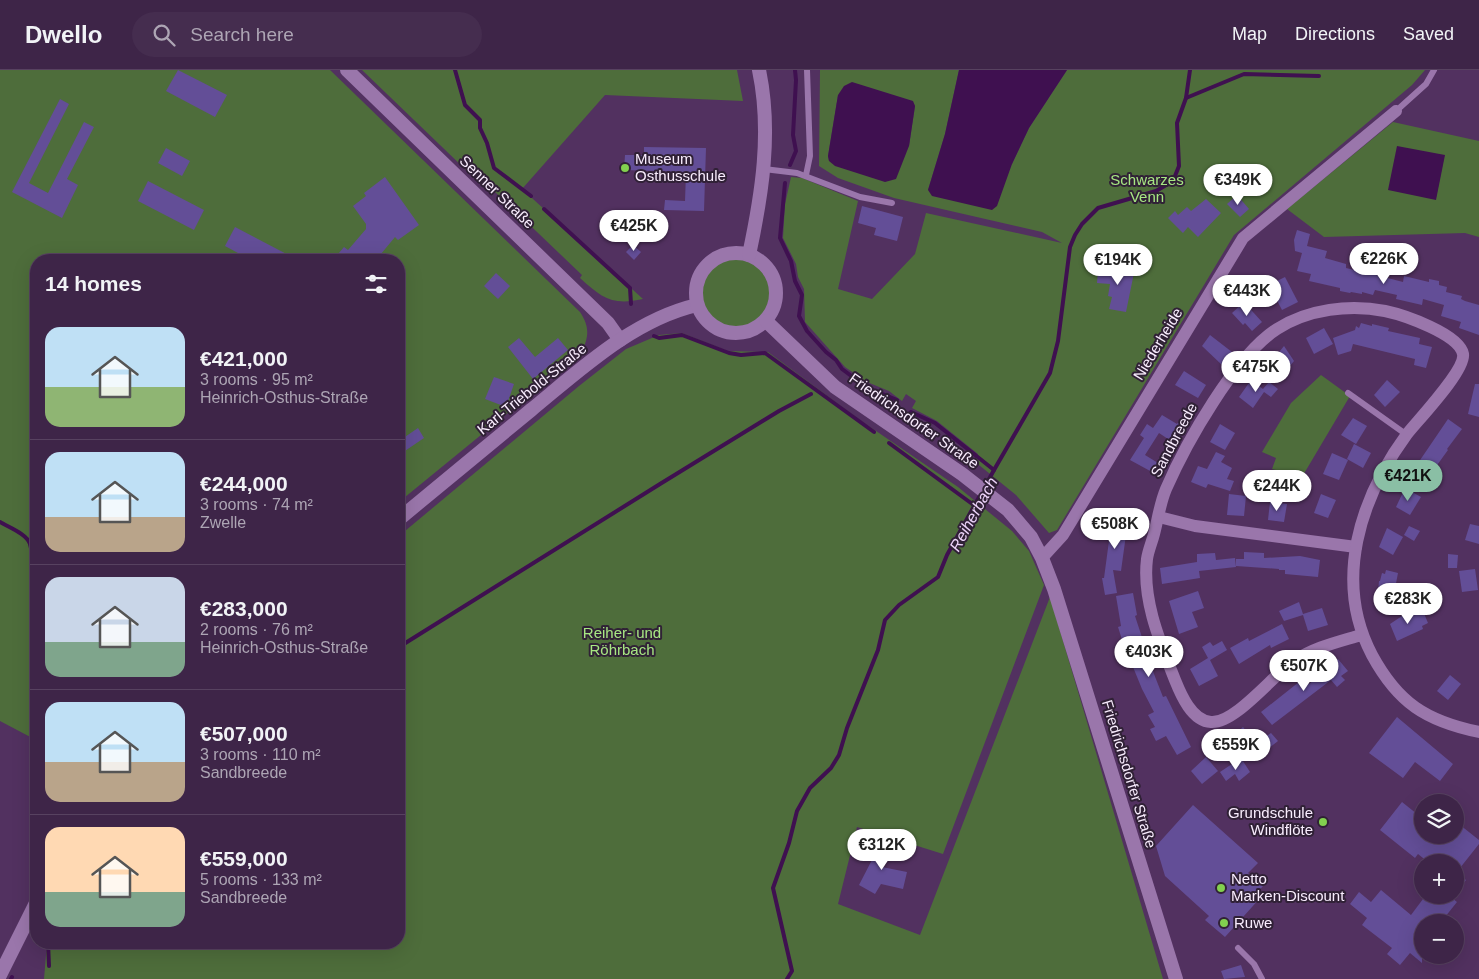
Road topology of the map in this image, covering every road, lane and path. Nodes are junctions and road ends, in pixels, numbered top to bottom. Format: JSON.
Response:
{"nodes":[{"id":1,"x":347,"y":70,"type":"edge"},
{"id":2,"x":759,"y":70,"type":"edge"},
{"id":3,"x":807,"y":70,"type":"edge"},
{"id":4,"x":1434,"y":70,"type":"edge"},
{"id":5,"x":1396,"y":111,"type":"joint"},
{"id":6,"x":764,"y":169,"type":"junction"},
{"id":7,"x":806,"y":175,"type":"junction"},
{"id":8,"x":892,"y":203,"type":"dead end"},
{"id":9,"x":749,"y":255,"type":"junction"},
{"id":10,"x":697,"y":305,"type":"junction"},
{"id":11,"x":766,"y":321,"type":"junction"},
{"id":12,"x":620,"y":340,"type":"junction"},
{"id":13,"x":1348,"y":393,"type":"dead end"},
{"id":14,"x":1407,"y":435,"type":"junction"},
{"id":15,"x":405,"y":514,"type":"edge"},
{"id":16,"x":1159,"y":517,"type":"junction"},
{"id":17,"x":1356,"y":547,"type":"junction"},
{"id":18,"x":1042,"y":558,"type":"junction"},
{"id":19,"x":1362,"y":635,"type":"junction"},
{"id":20,"x":1479,"y":732,"type":"edge"},
{"id":21,"x":30,"y":914,"type":"edge"},
{"id":22,"x":1238,"y":948,"type":"dead end"},
{"id":23,"x":0,"y":975,"type":"edge"},
{"id":24,"x":1176,"y":979,"type":"edge"},
{"id":25,"x":1262,"y":979,"type":"edge"}],
"edges":[{"from":1,"to":12,"type":"main road","name":"Senner Straße"},
{"from":2,"to":6,"type":"main road"},
{"from":3,"to":7,"type":"lane"},
{"from":4,"to":5,"type":"lane"},
{"from":5,"to":18,"type":"street","name":"Niederheide"},
{"from":6,"to":7,"type":"lane"},
{"from":6,"to":9,"type":"main road"},
{"from":7,"to":8,"type":"lane"},
{"from":9,"to":10,"type":"main road"},
{"from":9,"to":11,"type":"main road"},
{"from":10,"to":11,"type":"main road"},
{"from":10,"to":12,"type":"main road","name":"Karl-Triebold-Straße"},
{"from":11,"to":18,"type":"main road","name":"Friedrichsdorfer Straße"},
{"from":12,"to":15,"type":"main road","name":"Karl-Triebold-Straße"},
{"from":13,"to":14,"type":"lane"},
{"from":14,"to":16,"type":"street","name":"Sandbreede"},
{"from":14,"to":17,"type":"street"},
{"from":16,"to":17,"type":"street"},
{"from":16,"to":19,"type":"street","name":"Sandbreede"},
{"from":17,"to":19,"type":"street"},
{"from":18,"to":24,"type":"main road","name":"Friedrichsdorfer Straße"},
{"from":19,"to":20,"type":"street"},
{"from":21,"to":23,"type":"main road"},
{"from":22,"to":25,"type":"lane"}]}
